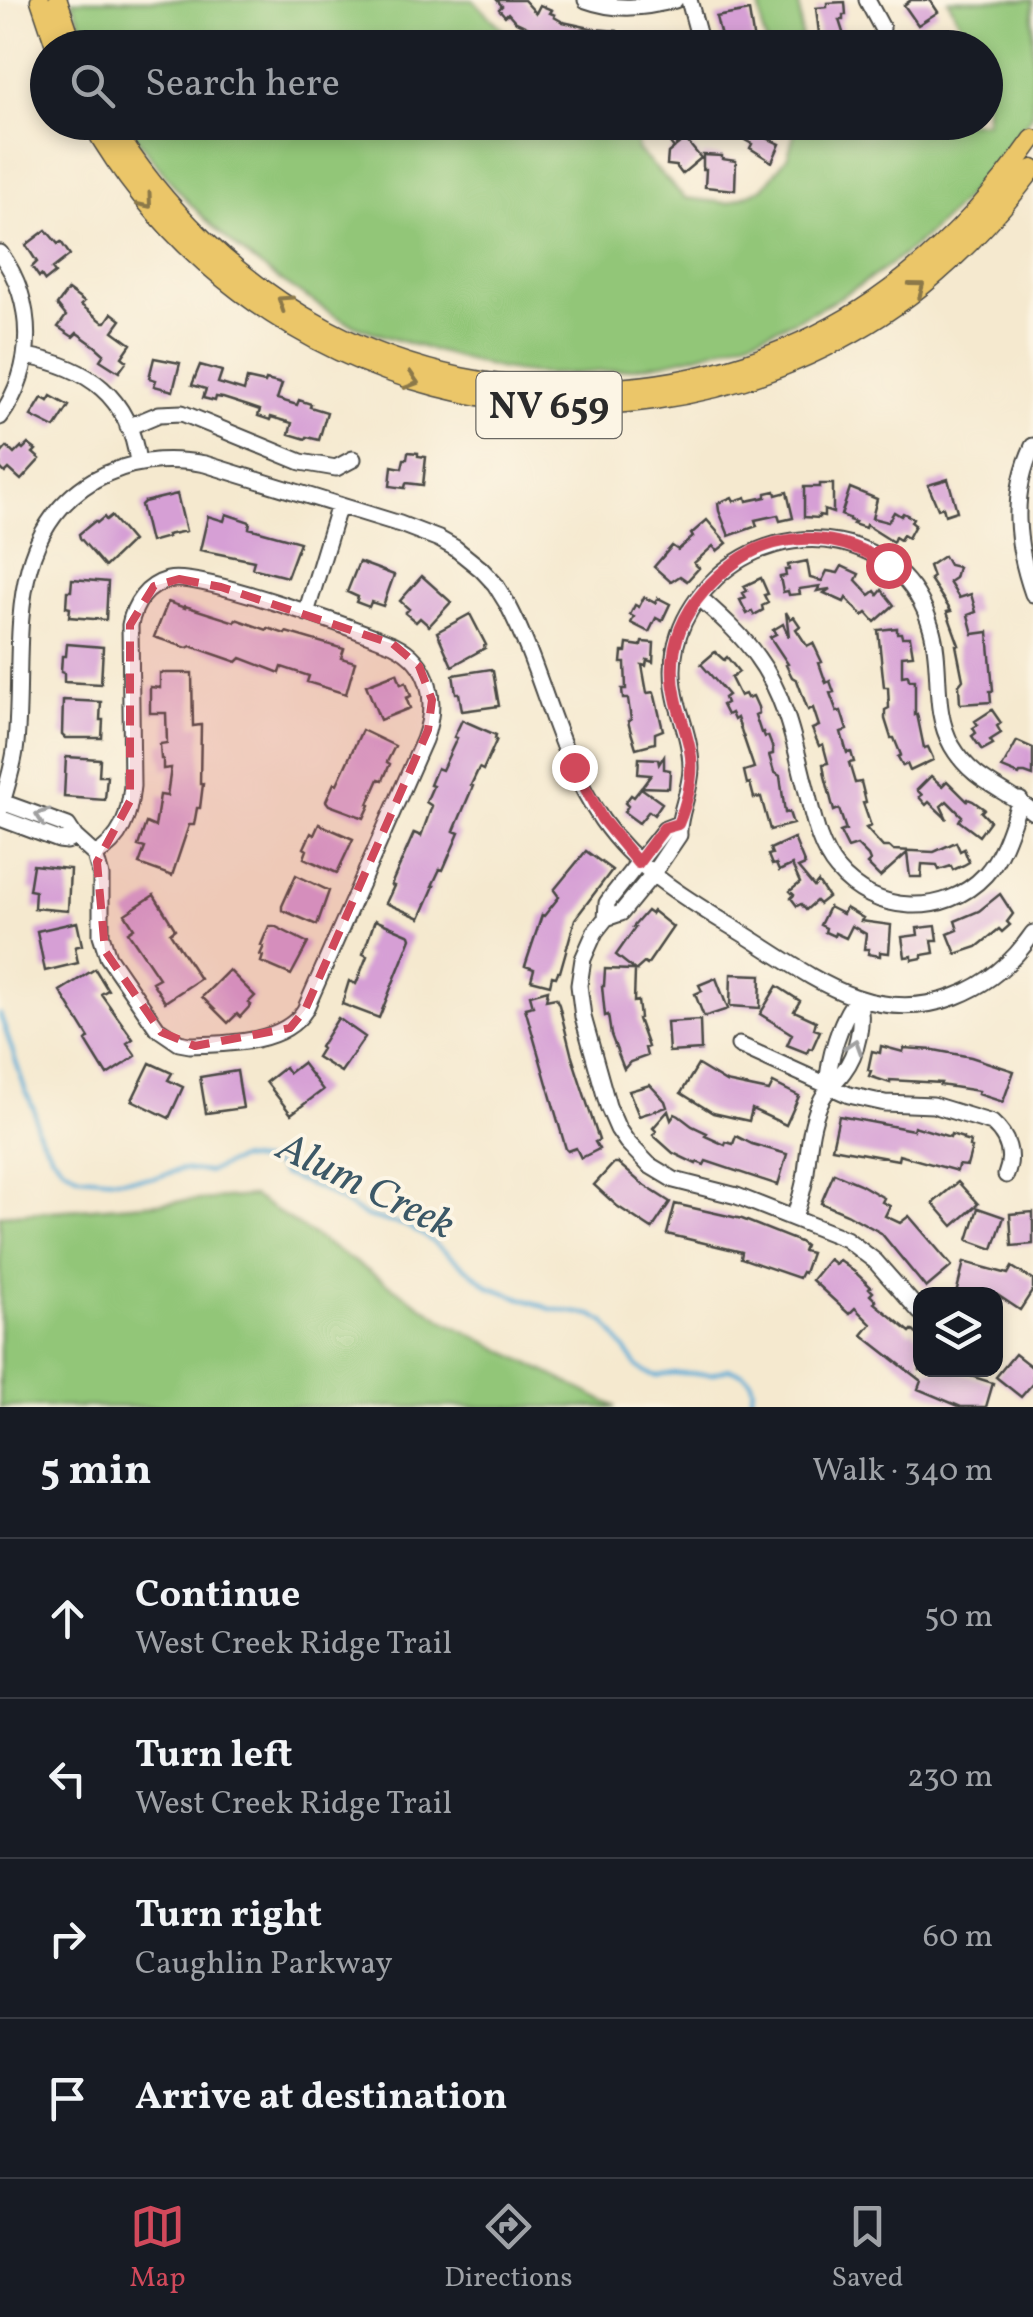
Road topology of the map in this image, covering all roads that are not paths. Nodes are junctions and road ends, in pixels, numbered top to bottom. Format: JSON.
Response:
{"nodes":[{"id":1,"x":40,"y":0,"type":"edge"},
{"id":2,"x":58,"y":0,"type":"edge"},
{"id":3,"x":586,"y":0,"type":"edge"},
{"id":4,"x":675,"y":0,"type":"edge"},
{"id":5,"x":689,"y":0,"type":"edge"},
{"id":6,"x":867,"y":0,"type":"edge"},
{"id":7,"x":882,"y":28,"type":"dead end"},
{"id":8,"x":50,"y":30,"type":"edge"},
{"id":9,"x":68,"y":30,"type":"edge"},
{"id":10,"x":697,"y":30,"type":"edge"},
{"id":11,"x":1033,"y":139,"type":"edge"},
{"id":12,"x":102,"y":140,"type":"edge"},
{"id":13,"x":121,"y":140,"type":"edge"},
{"id":14,"x":1033,"y":169,"type":"edge"},
{"id":15,"x":0,"y":254,"type":"edge"},
{"id":16,"x":26,"y":356,"type":"junction"},
{"id":17,"x":0,"y":417,"type":"edge"},
{"id":18,"x":128,"y":427,"type":"junction"},
{"id":19,"x":1033,"y":446,"type":"edge"},
{"id":20,"x":352,"y":459,"type":"dead end"},
{"id":21,"x":138,"y":462,"type":"junction"},
{"id":22,"x":338,"y":505,"type":"junction"},
{"id":23,"x":1033,"y":594,"type":"edge"},
{"id":24,"x":699,"y":597,"type":"junction"},
{"id":25,"x":306,"y":613,"type":"junction"},
{"id":26,"x":0,"y":664,"type":"edge"},
{"id":27,"x":18,"y":664,"type":"junction"},
{"id":28,"x":1026,"y":798,"type":"edge"},
{"id":29,"x":1,"y":810,"type":"edge"},
{"id":30,"x":1033,"y":812,"type":"edge"},
{"id":31,"x":678,"y":824,"type":"junction"},
{"id":32,"x":94,"y":856,"type":"junction"},
{"id":33,"x":638,"y":863,"type":"junction"},
{"id":34,"x":652,"y":875,"type":"junction"},
{"id":35,"x":606,"y":918,"type":"junction"},
{"id":36,"x":1033,"y":934,"type":"edge"},
{"id":37,"x":858,"y":998,"type":"junction"},
{"id":38,"x":740,"y":1045,"type":"dead end"},
{"id":39,"x":828,"y":1086,"type":"junction"},
{"id":40,"x":1006,"y":1176,"type":"dead end"},
{"id":41,"x":794,"y":1218,"type":"junction"},
{"id":42,"x":913,"y":1305,"type":"edge"}],
"edges":[{"from":1,"to":8,"type":"main road"},
{"from":2,"to":9,"type":"main road"},
{"from":3,"to":4,"type":"street"},
{"from":5,"to":10,"type":"street"},
{"from":6,"to":7,"type":"street"},
{"from":11,"to":13,"type":"main road","number":"NV 659","one_way":true},
{"from":12,"to":14,"type":"main road","number":"NV 659","one_way":true},
{"from":15,"to":16,"type":"street"},
{"from":16,"to":17,"type":"street"},
{"from":16,"to":18,"type":"street"},
{"from":18,"to":20,"type":"street"},
{"from":18,"to":21,"type":"street"},
{"from":19,"to":23,"type":"street"},
{"from":21,"to":22,"type":"street"},
{"from":21,"to":27,"type":"street"},
{"from":22,"to":25,"type":"street"},
{"from":22,"to":33,"type":"street"},
{"from":24,"to":28,"type":"street"},
{"from":24,"to":28,"type":"street"},
{"from":24,"to":31,"type":"street"},
{"from":25,"to":32,"type":"street"},
{"from":25,"to":32,"type":"street"},
{"from":26,"to":27,"type":"street"},
{"from":27,"to":29,"type":"street"},
{"from":28,"to":30,"type":"street"},
{"from":29,"to":32,"type":"street"},
{"from":31,"to":33,"type":"street"},
{"from":31,"to":34,"type":"street"},
{"from":33,"to":34,"type":"street"},
{"from":33,"to":35,"type":"street"},
{"from":34,"to":35,"type":"street"},
{"from":34,"to":37,"type":"street"},
{"from":35,"to":41,"type":"street"},
{"from":36,"to":37,"type":"street"},
{"from":37,"to":39,"type":"street"},
{"from":38,"to":39,"type":"street"},
{"from":39,"to":40,"type":"street"},
{"from":39,"to":41,"type":"street"},
{"from":41,"to":42,"type":"street"}]}
